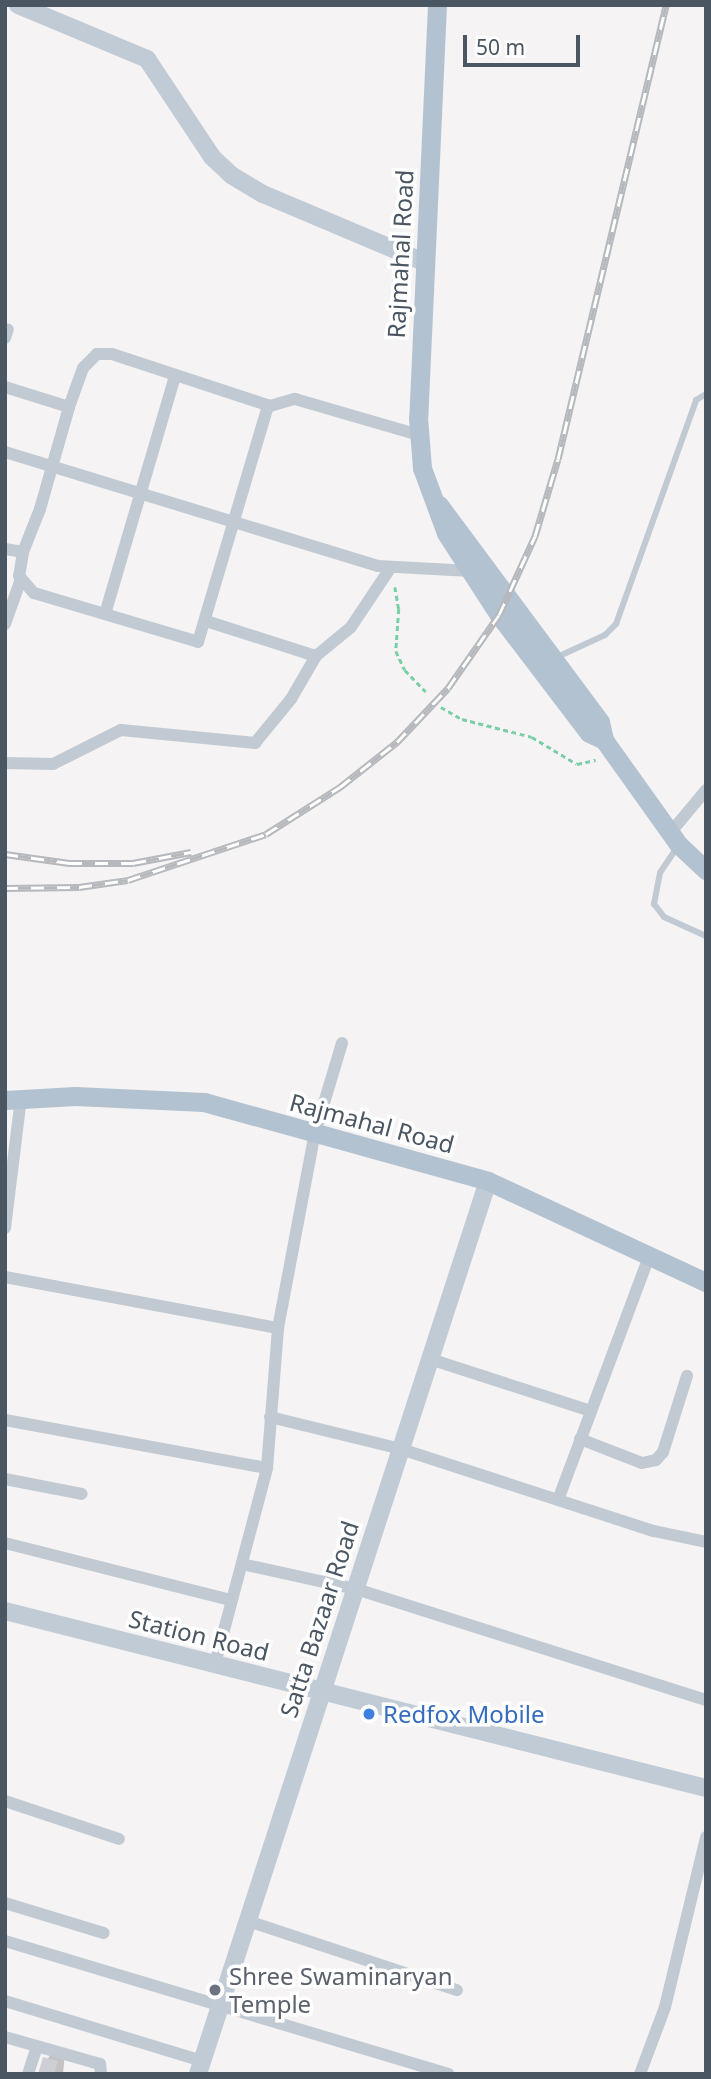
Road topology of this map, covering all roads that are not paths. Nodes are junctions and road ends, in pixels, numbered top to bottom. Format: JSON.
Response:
{"nodes":[{"id":1,"x":18,"y":5,"type":"edge"},
{"id":2,"x":438,"y":5,"type":"edge"},
{"id":3,"x":40,"y":10,"type":"edge"},
{"id":4,"x":424,"y":262,"type":"junction"},
{"id":5,"x":175,"y":376,"type":"junction"},
{"id":6,"x":5,"y":387,"type":"edge"},
{"id":7,"x":706,"y":394,"type":"edge"},
{"id":8,"x":268,"y":405,"type":"junction"},
{"id":9,"x":69,"y":407,"type":"junction"},
{"id":10,"x":419,"y":435,"type":"junction"},
{"id":11,"x":5,"y":452,"type":"edge"},
{"id":12,"x":54,"y":467,"type":"junction"},
{"id":13,"x":139,"y":494,"type":"junction"},
{"id":14,"x":436,"y":501,"type":"junction"},
{"id":15,"x":233,"y":522,"type":"junction"},
{"id":16,"x":5,"y":550,"type":"edge"},
{"id":17,"x":23,"y":552,"type":"junction"},
{"id":18,"x":388,"y":570,"type":"junction"},
{"id":19,"x":471,"y":571,"type":"junction"},
{"id":20,"x":21,"y":579,"type":"junction"},
{"id":21,"x":105,"y":614,"type":"junction"},
{"id":22,"x":206,"y":621,"type":"junction"},
{"id":23,"x":5,"y":624,"type":"edge"},
{"id":24,"x":316,"y":656,"type":"junction"},
{"id":25,"x":553,"y":659,"type":"junction"},
{"id":26,"x":608,"y":746,"type":"junction"},
{"id":27,"x":5,"y":763,"type":"edge"},
{"id":28,"x":706,"y":790,"type":"edge"},
{"id":29,"x":675,"y":838,"type":"junction"},
{"id":30,"x":706,"y":870,"type":"edge"},
{"id":31,"x":706,"y":936,"type":"edge"},
{"id":32,"x":342,"y":1043,"type":"dead end"},
{"id":33,"x":13,"y":1099,"type":"edge"},
{"id":34,"x":315,"y":1133,"type":"junction"},
{"id":35,"x":488,"y":1181,"type":"junction"},
{"id":36,"x":5,"y":1228,"type":"edge"},
{"id":37,"x":649,"y":1256,"type":"junction"},
{"id":38,"x":5,"y":1277,"type":"edge"},
{"id":39,"x":706,"y":1282,"type":"edge"},
{"id":40,"x":278,"y":1328,"type":"junction"},
{"id":41,"x":430,"y":1359,"type":"junction"},
{"id":42,"x":687,"y":1376,"type":"dead end"},
{"id":43,"x":591,"y":1411,"type":"junction"},
{"id":44,"x":270,"y":1416,"type":"junction"},
{"id":45,"x":5,"y":1419,"type":"edge"},
{"id":46,"x":580,"y":1439,"type":"junction"},
{"id":47,"x":401,"y":1449,"type":"junction"},
{"id":48,"x":267,"y":1468,"type":"junction"},
{"id":49,"x":5,"y":1479,"type":"edge"},
{"id":50,"x":82,"y":1494,"type":"dead end"},
{"id":51,"x":558,"y":1500,"type":"junction"},
{"id":52,"x":706,"y":1542,"type":"edge"},
{"id":53,"x":5,"y":1543,"type":"edge"},
{"id":54,"x":242,"y":1564,"type":"junction"},
{"id":55,"x":356,"y":1589,"type":"junction"},
{"id":56,"x":231,"y":1600,"type":"junction"},
{"id":57,"x":5,"y":1611,"type":"edge"},
{"id":58,"x":215,"y":1664,"type":"junction"},
{"id":59,"x":321,"y":1691,"type":"junction"},
{"id":60,"x":706,"y":1700,"type":"edge"},
{"id":61,"x":706,"y":1788,"type":"edge"},
{"id":62,"x":5,"y":1801,"type":"edge"},
{"id":63,"x":706,"y":1837,"type":"edge"},
{"id":64,"x":119,"y":1839,"type":"dead end"},
{"id":65,"x":5,"y":1903,"type":"edge"},
{"id":66,"x":248,"y":1921,"type":"junction"},
{"id":67,"x":104,"y":1933,"type":"dead end"},
{"id":68,"x":5,"y":1941,"type":"edge"},
{"id":69,"x":457,"y":1990,"type":"dead end"},
{"id":70,"x":5,"y":2001,"type":"edge"},
{"id":71,"x":221,"y":2004,"type":"junction"},
{"id":72,"x":5,"y":2037,"type":"edge"},
{"id":73,"x":37,"y":2046,"type":"junction"},
{"id":74,"x":200,"y":2067,"type":"edge"},
{"id":75,"x":28,"y":2074,"type":"edge"},
{"id":76,"x":101,"y":2074,"type":"edge"},
{"id":77,"x":448,"y":2074,"type":"edge"},
{"id":78,"x":640,"y":2074,"type":"edge"}],
"edges":[{"from":1,"to":3,"type":"street"},
{"from":2,"to":4,"type":"main road","name":"Rajmahal Road"},
{"from":3,"to":4,"type":"street"},
{"from":4,"to":10,"type":"main road","name":"Rajmahal Road"},
{"from":5,"to":8,"type":"street"},
{"from":5,"to":9,"type":"street"},
{"from":5,"to":13,"type":"street"},
{"from":6,"to":9,"type":"street"},
{"from":7,"to":25,"type":"lane"},
{"from":8,"to":10,"type":"street"},
{"from":8,"to":15,"type":"street"},
{"from":9,"to":12,"type":"street"},
{"from":10,"to":14,"type":"main road","name":"Rajmahal Road"},
{"from":11,"to":12,"type":"street"},
{"from":12,"to":13,"type":"street"},
{"from":12,"to":17,"type":"street"},
{"from":13,"to":15,"type":"street"},
{"from":13,"to":21,"type":"street"},
{"from":14,"to":19,"type":"main road","name":"Rajmahal Road"},
{"from":14,"to":25,"type":"main road","name":"Rajmahal Road"},
{"from":15,"to":18,"type":"street"},
{"from":15,"to":22,"type":"street"},
{"from":16,"to":17,"type":"street"},
{"from":17,"to":20,"type":"street"},
{"from":18,"to":19,"type":"street"},
{"from":18,"to":24,"type":"street"},
{"from":19,"to":26,"type":"main road","name":"Rajmahal Road"},
{"from":20,"to":21,"type":"street"},
{"from":20,"to":23,"type":"street"},
{"from":21,"to":22,"type":"street"},
{"from":22,"to":24,"type":"street"},
{"from":24,"to":27,"type":"street"},
{"from":25,"to":26,"type":"main road","name":"Rajmahal Road"},
{"from":26,"to":29,"type":"main road","name":"Rajmahal Road"},
{"from":28,"to":29,"type":"street"},
{"from":29,"to":30,"type":"main road","name":"Rajmahal Road"},
{"from":29,"to":31,"type":"lane"},
{"from":32,"to":34,"type":"street"},
{"from":33,"to":34,"type":"main road","name":"Rajmahal Road"},
{"from":33,"to":36,"type":"street"},
{"from":34,"to":35,"type":"main road","name":"Rajmahal Road"},
{"from":34,"to":40,"type":"street"},
{"from":35,"to":37,"type":"main road","name":"Rajmahal Road"},
{"from":35,"to":41,"type":"street","name":"Satta Bazaar Road"},
{"from":37,"to":39,"type":"main road","name":"Rajmahal Road"},
{"from":37,"to":43,"type":"street"},
{"from":38,"to":40,"type":"street"},
{"from":40,"to":44,"type":"street"},
{"from":41,"to":43,"type":"street"},
{"from":41,"to":47,"type":"street","name":"Satta Bazaar Road"},
{"from":42,"to":46,"type":"street"},
{"from":43,"to":46,"type":"street"},
{"from":44,"to":47,"type":"street"},
{"from":44,"to":48,"type":"street"},
{"from":45,"to":48,"type":"street"},
{"from":46,"to":51,"type":"street"},
{"from":47,"to":51,"type":"street"},
{"from":47,"to":55,"type":"street","name":"Satta Bazaar Road"},
{"from":48,"to":54,"type":"street"},
{"from":49,"to":50,"type":"street"},
{"from":51,"to":52,"type":"street"},
{"from":53,"to":56,"type":"street"},
{"from":54,"to":55,"type":"street"},
{"from":54,"to":56,"type":"street"},
{"from":55,"to":59,"type":"street","name":"Satta Bazaar Road"},
{"from":55,"to":60,"type":"street"},
{"from":56,"to":58,"type":"street"},
{"from":57,"to":58,"type":"street","name":"Station Road"},
{"from":58,"to":59,"type":"street","name":"Station Road"},
{"from":59,"to":61,"type":"street","name":"Station Road"},
{"from":59,"to":66,"type":"street","name":"Satta Bazaar Road"},
{"from":62,"to":64,"type":"street"},
{"from":63,"to":78,"type":"street"},
{"from":65,"to":67,"type":"street"},
{"from":66,"to":69,"type":"street"},
{"from":66,"to":71,"type":"street","name":"Satta Bazaar Road"},
{"from":68,"to":71,"type":"street"},
{"from":70,"to":74,"type":"street"},
{"from":71,"to":74,"type":"street","name":"Satta Bazaar Road"},
{"from":71,"to":77,"type":"street"},
{"from":72,"to":73,"type":"street"},
{"from":73,"to":75,"type":"street"},
{"from":73,"to":76,"type":"street"}]}
